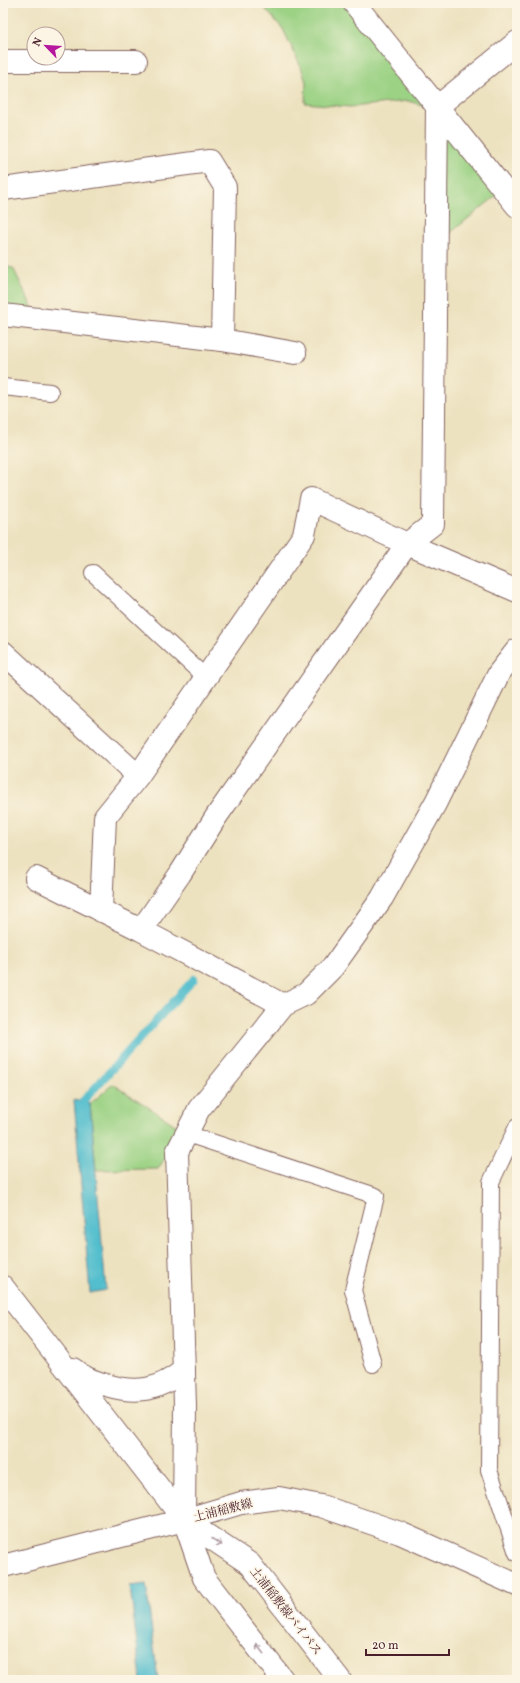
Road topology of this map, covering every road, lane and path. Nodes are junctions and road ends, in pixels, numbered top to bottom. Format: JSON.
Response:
{"nodes":[{"id":1,"x":354,"y":3,"type":"edge"},
{"id":2,"x":517,"y":42,"type":"edge"},
{"id":3,"x":3,"y":61,"type":"edge"},
{"id":4,"x":136,"y":61,"type":"dead end"},
{"id":5,"x":437,"y":107,"type":"junction"},
{"id":6,"x":3,"y":189,"type":"edge"},
{"id":7,"x":517,"y":206,"type":"edge"},
{"id":8,"x":3,"y":315,"type":"edge"},
{"id":9,"x":222,"y":340,"type":"junction"},
{"id":10,"x":295,"y":353,"type":"dead end"},
{"id":11,"x":3,"y":387,"type":"edge"},
{"id":12,"x":50,"y":392,"type":"dead end"},
{"id":13,"x":407,"y":544,"type":"junction"},
{"id":14,"x":93,"y":573,"type":"dead end"},
{"id":15,"x":517,"y":591,"type":"edge"},
{"id":16,"x":517,"y":650,"type":"edge"},
{"id":17,"x":3,"y":652,"type":"edge"},
{"id":18,"x":206,"y":678,"type":"junction"},
{"id":19,"x":138,"y":776,"type":"junction"},
{"id":20,"x":36,"y":878,"type":"dead end"},
{"id":21,"x":101,"y":911,"type":"junction"},
{"id":22,"x":141,"y":930,"type":"junction"},
{"id":23,"x":283,"y":1005,"type":"junction"},
{"id":24,"x":517,"y":1127,"type":"edge"},
{"id":25,"x":187,"y":1134,"type":"junction"},
{"id":26,"x":3,"y":1287,"type":"edge"},
{"id":27,"x":58,"y":1357,"type":"junction"},
{"id":28,"x":373,"y":1364,"type":"dead end"},
{"id":29,"x":184,"y":1370,"type":"junction"},
{"id":30,"x":184,"y":1520,"type":"junction"},
{"id":31,"x":3,"y":1548,"type":"edge"},
{"id":32,"x":517,"y":1553,"type":"edge"},
{"id":33,"x":10,"y":1565,"type":"edge"},
{"id":34,"x":517,"y":1585,"type":"edge"},
{"id":35,"x":284,"y":1680,"type":"edge"},
{"id":36,"x":340,"y":1680,"type":"edge"}],
"edges":[{"from":1,"to":5,"type":"street"},
{"from":2,"to":5,"type":"street"},
{"from":3,"to":4,"type":"street"},
{"from":5,"to":7,"type":"street"},
{"from":5,"to":13,"type":"street"},
{"from":6,"to":9,"type":"street"},
{"from":8,"to":9,"type":"street"},
{"from":9,"to":10,"type":"street"},
{"from":11,"to":12,"type":"lane"},
{"from":13,"to":15,"type":"street"},
{"from":13,"to":18,"type":"street"},
{"from":13,"to":22,"type":"street"},
{"from":14,"to":18,"type":"lane"},
{"from":16,"to":23,"type":"street"},
{"from":17,"to":19,"type":"street"},
{"from":18,"to":19,"type":"street"},
{"from":19,"to":21,"type":"street"},
{"from":20,"to":21,"type":"street"},
{"from":21,"to":22,"type":"street"},
{"from":22,"to":23,"type":"street"},
{"from":23,"to":25,"type":"street"},
{"from":24,"to":32,"type":"lane"},
{"from":25,"to":28,"type":"lane"},
{"from":25,"to":29,"type":"street"},
{"from":26,"to":27,"type":"street","name":"土浦稲敷線"},
{"from":27,"to":29,"type":"street"},
{"from":27,"to":30,"type":"street","name":"土浦稲敷線"},
{"from":29,"to":30,"type":"street"},
{"from":30,"to":33,"type":"street"},
{"from":30,"to":34,"type":"street","name":"土浦稲敷線"},
{"from":35,"to":30,"type":"street","one_way":true},
{"from":30,"to":36,"type":"street","name":"土浦稲敷線バイパス","one_way":true},
{"from":31,"to":33,"type":"street"}]}
